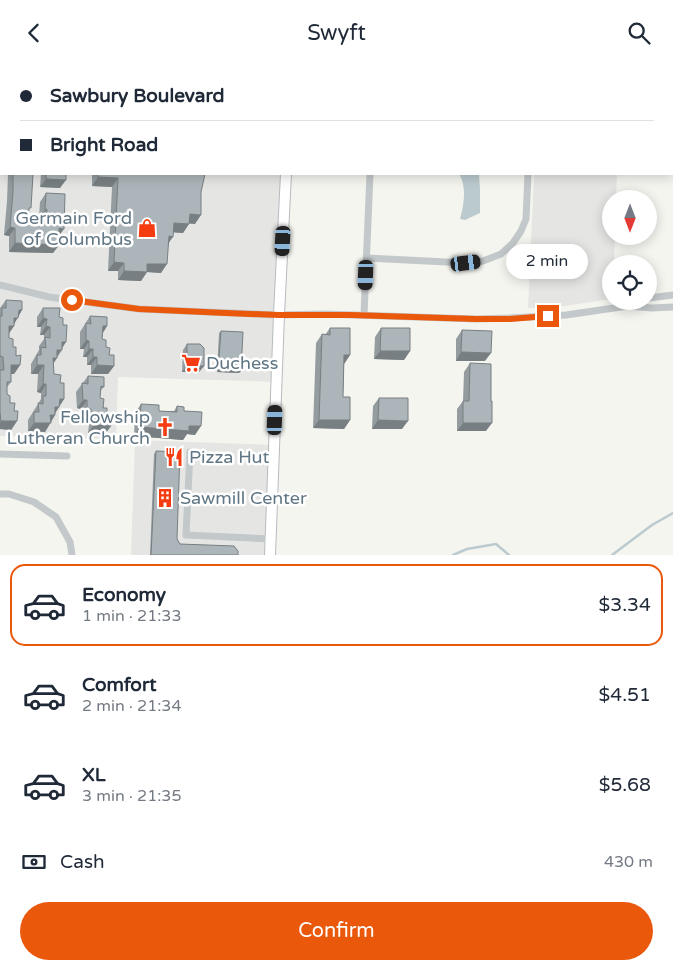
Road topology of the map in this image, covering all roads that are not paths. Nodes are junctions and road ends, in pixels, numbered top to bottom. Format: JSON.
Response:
{"nodes":[{"id":1,"x":286,"y":175,"type":"edge"},
{"id":2,"x":370,"y":175,"type":"edge"},
{"id":3,"x":528,"y":175,"type":"edge"},
{"id":4,"x":367,"y":259,"type":"junction"},
{"id":5,"x":0,"y":285,"type":"edge"},
{"id":6,"x":673,"y":295,"type":"edge"},
{"id":7,"x":657,"y":297,"type":"edge"},
{"id":8,"x":673,"y":307,"type":"edge"},
{"id":9,"x":657,"y":308,"type":"edge"},
{"id":10,"x":602,"y":310,"type":"edge"},
{"id":11,"x":279,"y":315,"type":"junction"},
{"id":12,"x":364,"y":315,"type":"junction"},
{"id":13,"x":190,"y":452,"type":"dead end"},
{"id":14,"x":0,"y":454,"type":"edge"},
{"id":15,"x":66,"y":456,"type":"dead end"},
{"id":16,"x":0,"y":494,"type":"edge"},
{"id":17,"x":271,"y":539,"type":"junction"},
{"id":18,"x":72,"y":555,"type":"edge"},
{"id":19,"x":270,"y":555,"type":"edge"}],
"edges":[{"from":1,"to":11,"type":"main road"},
{"from":2,"to":4,"type":"street"},
{"from":3,"to":4,"type":"street"},
{"from":4,"to":12,"type":"street"},
{"from":5,"to":11,"type":"street"},
{"from":6,"to":7,"type":"street"},
{"from":8,"to":9,"type":"street"},
{"from":10,"to":12,"type":"street"},
{"from":11,"to":12,"type":"street"},
{"from":11,"to":17,"type":"main road"},
{"from":13,"to":17,"type":"street"},
{"from":14,"to":15,"type":"street"},
{"from":16,"to":18,"type":"street"},
{"from":17,"to":19,"type":"main road"}]}
